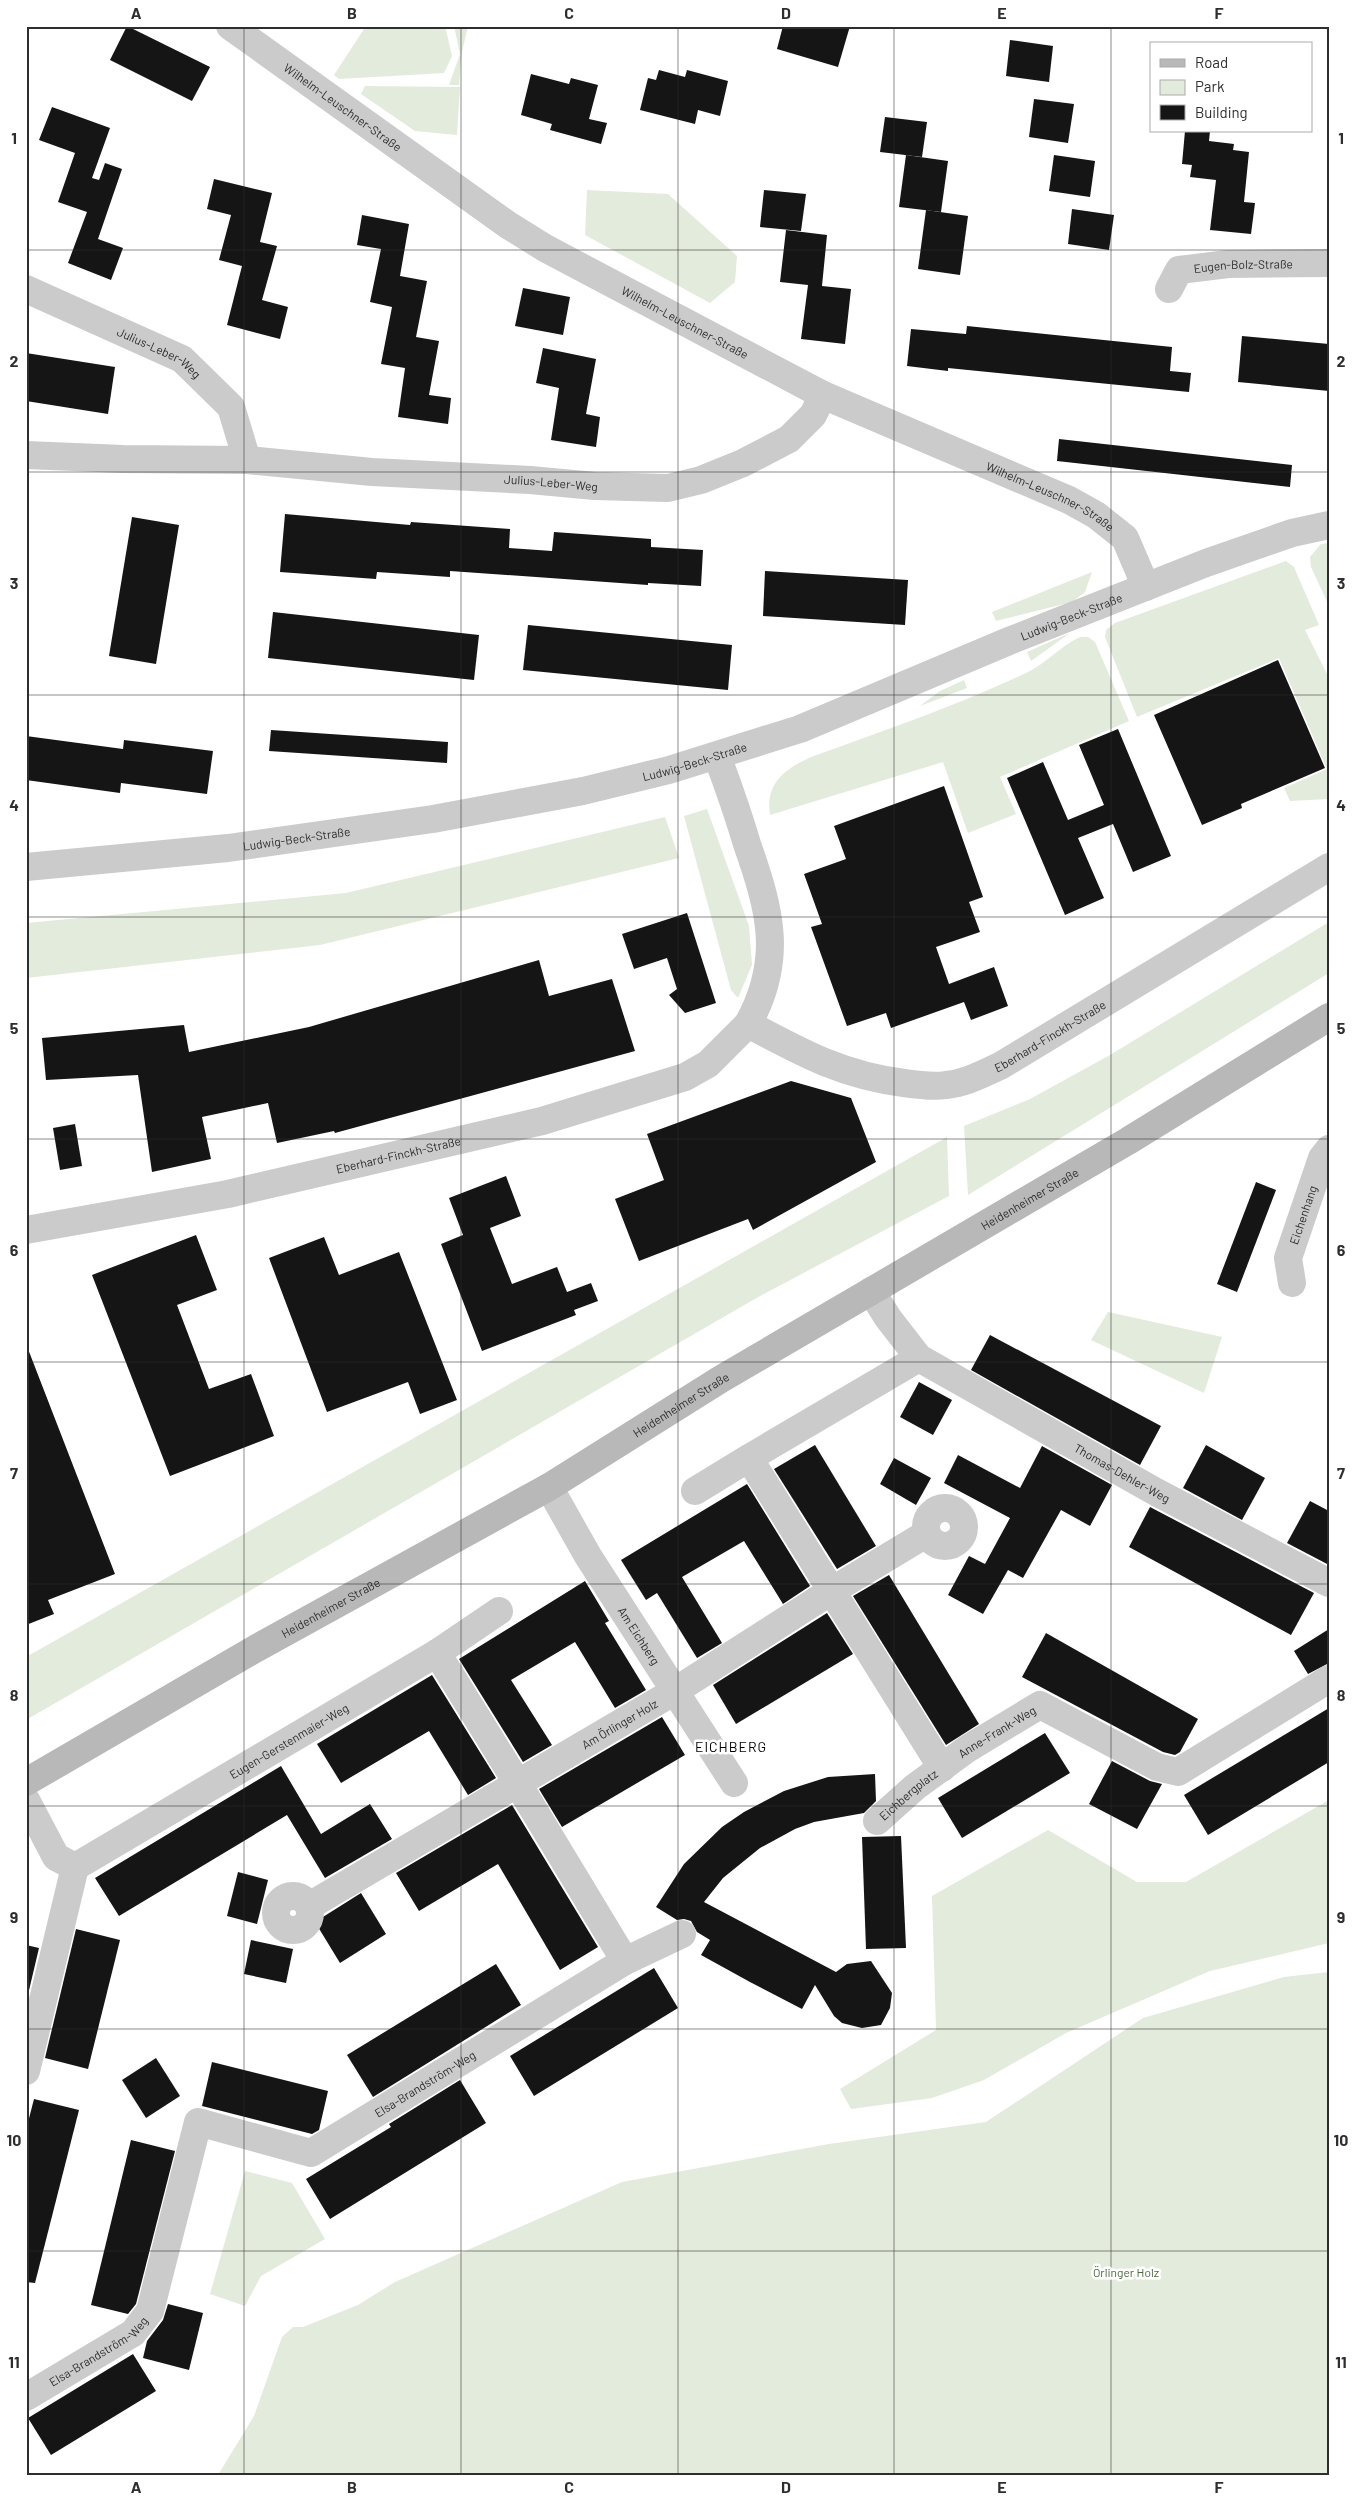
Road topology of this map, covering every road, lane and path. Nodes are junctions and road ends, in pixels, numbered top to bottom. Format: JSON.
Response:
{"nodes":[{"id":1,"x":230,"y":26,"type":"edge"},
{"id":2,"x":1329,"y":263,"type":"edge"},
{"id":3,"x":26,"y":288,"type":"edge"},
{"id":4,"x":1169,"y":289,"type":"dead end"},
{"id":5,"x":823,"y":395,"type":"junction"},
{"id":6,"x":26,"y":455,"type":"edge"},
{"id":7,"x":247,"y":460,"type":"junction"},
{"id":8,"x":1329,"y":525,"type":"edge"},
{"id":9,"x":1146,"y":587,"type":"junction"},
{"id":10,"x":717,"y":756,"type":"junction"},
{"id":11,"x":26,"y":866,"type":"edge"},
{"id":12,"x":1329,"y":867,"type":"edge"},
{"id":13,"x":1329,"y":1017,"type":"edge"},
{"id":14,"x":748,"y":1024,"type":"junction"},
{"id":15,"x":1329,"y":1149,"type":"edge"},
{"id":16,"x":26,"y":1230,"type":"edge"},
{"id":17,"x":1292,"y":1284,"type":"dead end"},
{"id":18,"x":871,"y":1291,"type":"junction"},
{"id":19,"x":919,"y":1358,"type":"junction"},
{"id":20,"x":749,"y":1458,"type":"junction"},
{"id":21,"x":549,"y":1487,"type":"junction"},
{"id":22,"x":695,"y":1491,"type":"dead end"},
{"id":23,"x":926,"y":1534,"type":"dead end"},
{"id":24,"x":1329,"y":1583,"type":"edge"},
{"id":25,"x":833,"y":1590,"type":"junction"},
{"id":26,"x":499,"y":1611,"type":"dead end"},
{"id":27,"x":437,"y":1653,"type":"junction"},
{"id":28,"x":1321,"y":1684,"type":"edge"},
{"id":29,"x":675,"y":1691,"type":"junction"},
{"id":30,"x":942,"y":1768,"type":"junction"},
{"id":31,"x":26,"y":1782,"type":"edge"},
{"id":32,"x":734,"y":1782,"type":"dead end"},
{"id":33,"x":518,"y":1784,"type":"junction"},
{"id":34,"x":26,"y":1800,"type":"edge"},
{"id":35,"x":877,"y":1821,"type":"dead end"},
{"id":36,"x":75,"y":1867,"type":"junction"},
{"id":37,"x":309,"y":1906,"type":"dead end"},
{"id":38,"x":682,"y":1934,"type":"dead end"},
{"id":39,"x":625,"y":1962,"type":"junction"},
{"id":40,"x":26,"y":2072,"type":"edge"},
{"id":41,"x":26,"y":2397,"type":"edge"}],
"edges":[{"from":1,"to":5,"type":"street","name":"Wilhelm-Leuschner-Straße"},
{"from":2,"to":4,"type":"street","name":"Eugen-Bolz-Straße"},
{"from":3,"to":7,"type":"street","name":"Julius-Leber-Weg"},
{"from":5,"to":7,"type":"street","name":"Julius-Leber-Weg"},
{"from":5,"to":9,"type":"street","name":"Wilhelm-Leuschner-Straße"},
{"from":6,"to":7,"type":"street","name":"Julius-Leber-Weg"},
{"from":8,"to":9,"type":"street","name":"Ludwig-Beck-Straße"},
{"from":9,"to":10,"type":"street","name":"Ludwig-Beck-Straße"},
{"from":10,"to":11,"type":"street","name":"Ludwig-Beck-Straße"},
{"from":10,"to":14,"type":"street","name":"Eberhard-Finckh-Straße"},
{"from":12,"to":14,"type":"street","name":"Eberhard-Finckh-Straße"},
{"from":13,"to":18,"type":"main road","name":"Heidenheimer Straße"},
{"from":14,"to":16,"type":"street","name":"Eberhard-Finckh-Straße"},
{"from":15,"to":17,"type":"street","name":"Eichenhang"},
{"from":18,"to":19,"type":"street","name":"Thomas-Dehler-Weg"},
{"from":18,"to":21,"type":"main road","name":"Heidenheimer Straße"},
{"from":19,"to":20,"type":"street"},
{"from":19,"to":24,"type":"street","name":"Thomas-Dehler-Weg"},
{"from":20,"to":22,"type":"street"},
{"from":20,"to":25,"type":"street"},
{"from":21,"to":29,"type":"street","name":"Am Eichberg"},
{"from":21,"to":31,"type":"main road","name":"Heidenheimer Straße"},
{"from":23,"to":25,"type":"street","name":"Am Örlinger Holz"},
{"from":25,"to":29,"type":"street","name":"Am Örlinger Holz"},
{"from":25,"to":30,"type":"street"},
{"from":26,"to":27,"type":"street","name":"Eugen-Gerstenmaier-Weg"},
{"from":27,"to":33,"type":"street"},
{"from":27,"to":36,"type":"street","name":"Eugen-Gerstenmaier-Weg"},
{"from":28,"to":30,"type":"street","name":"Anne-Frank-Weg"},
{"from":29,"to":32,"type":"street","name":"Am Eichberg"},
{"from":29,"to":33,"type":"street","name":"Am Örlinger Holz"},
{"from":30,"to":35,"type":"street","name":"Eichbergplatz"},
{"from":33,"to":37,"type":"street","name":"Am Örlinger Holz"},
{"from":33,"to":39,"type":"street"},
{"from":34,"to":36,"type":"street"},
{"from":36,"to":40,"type":"street"},
{"from":38,"to":39,"type":"street"},
{"from":39,"to":41,"type":"street","name":"Elsa-Brandström-Weg"}]}
